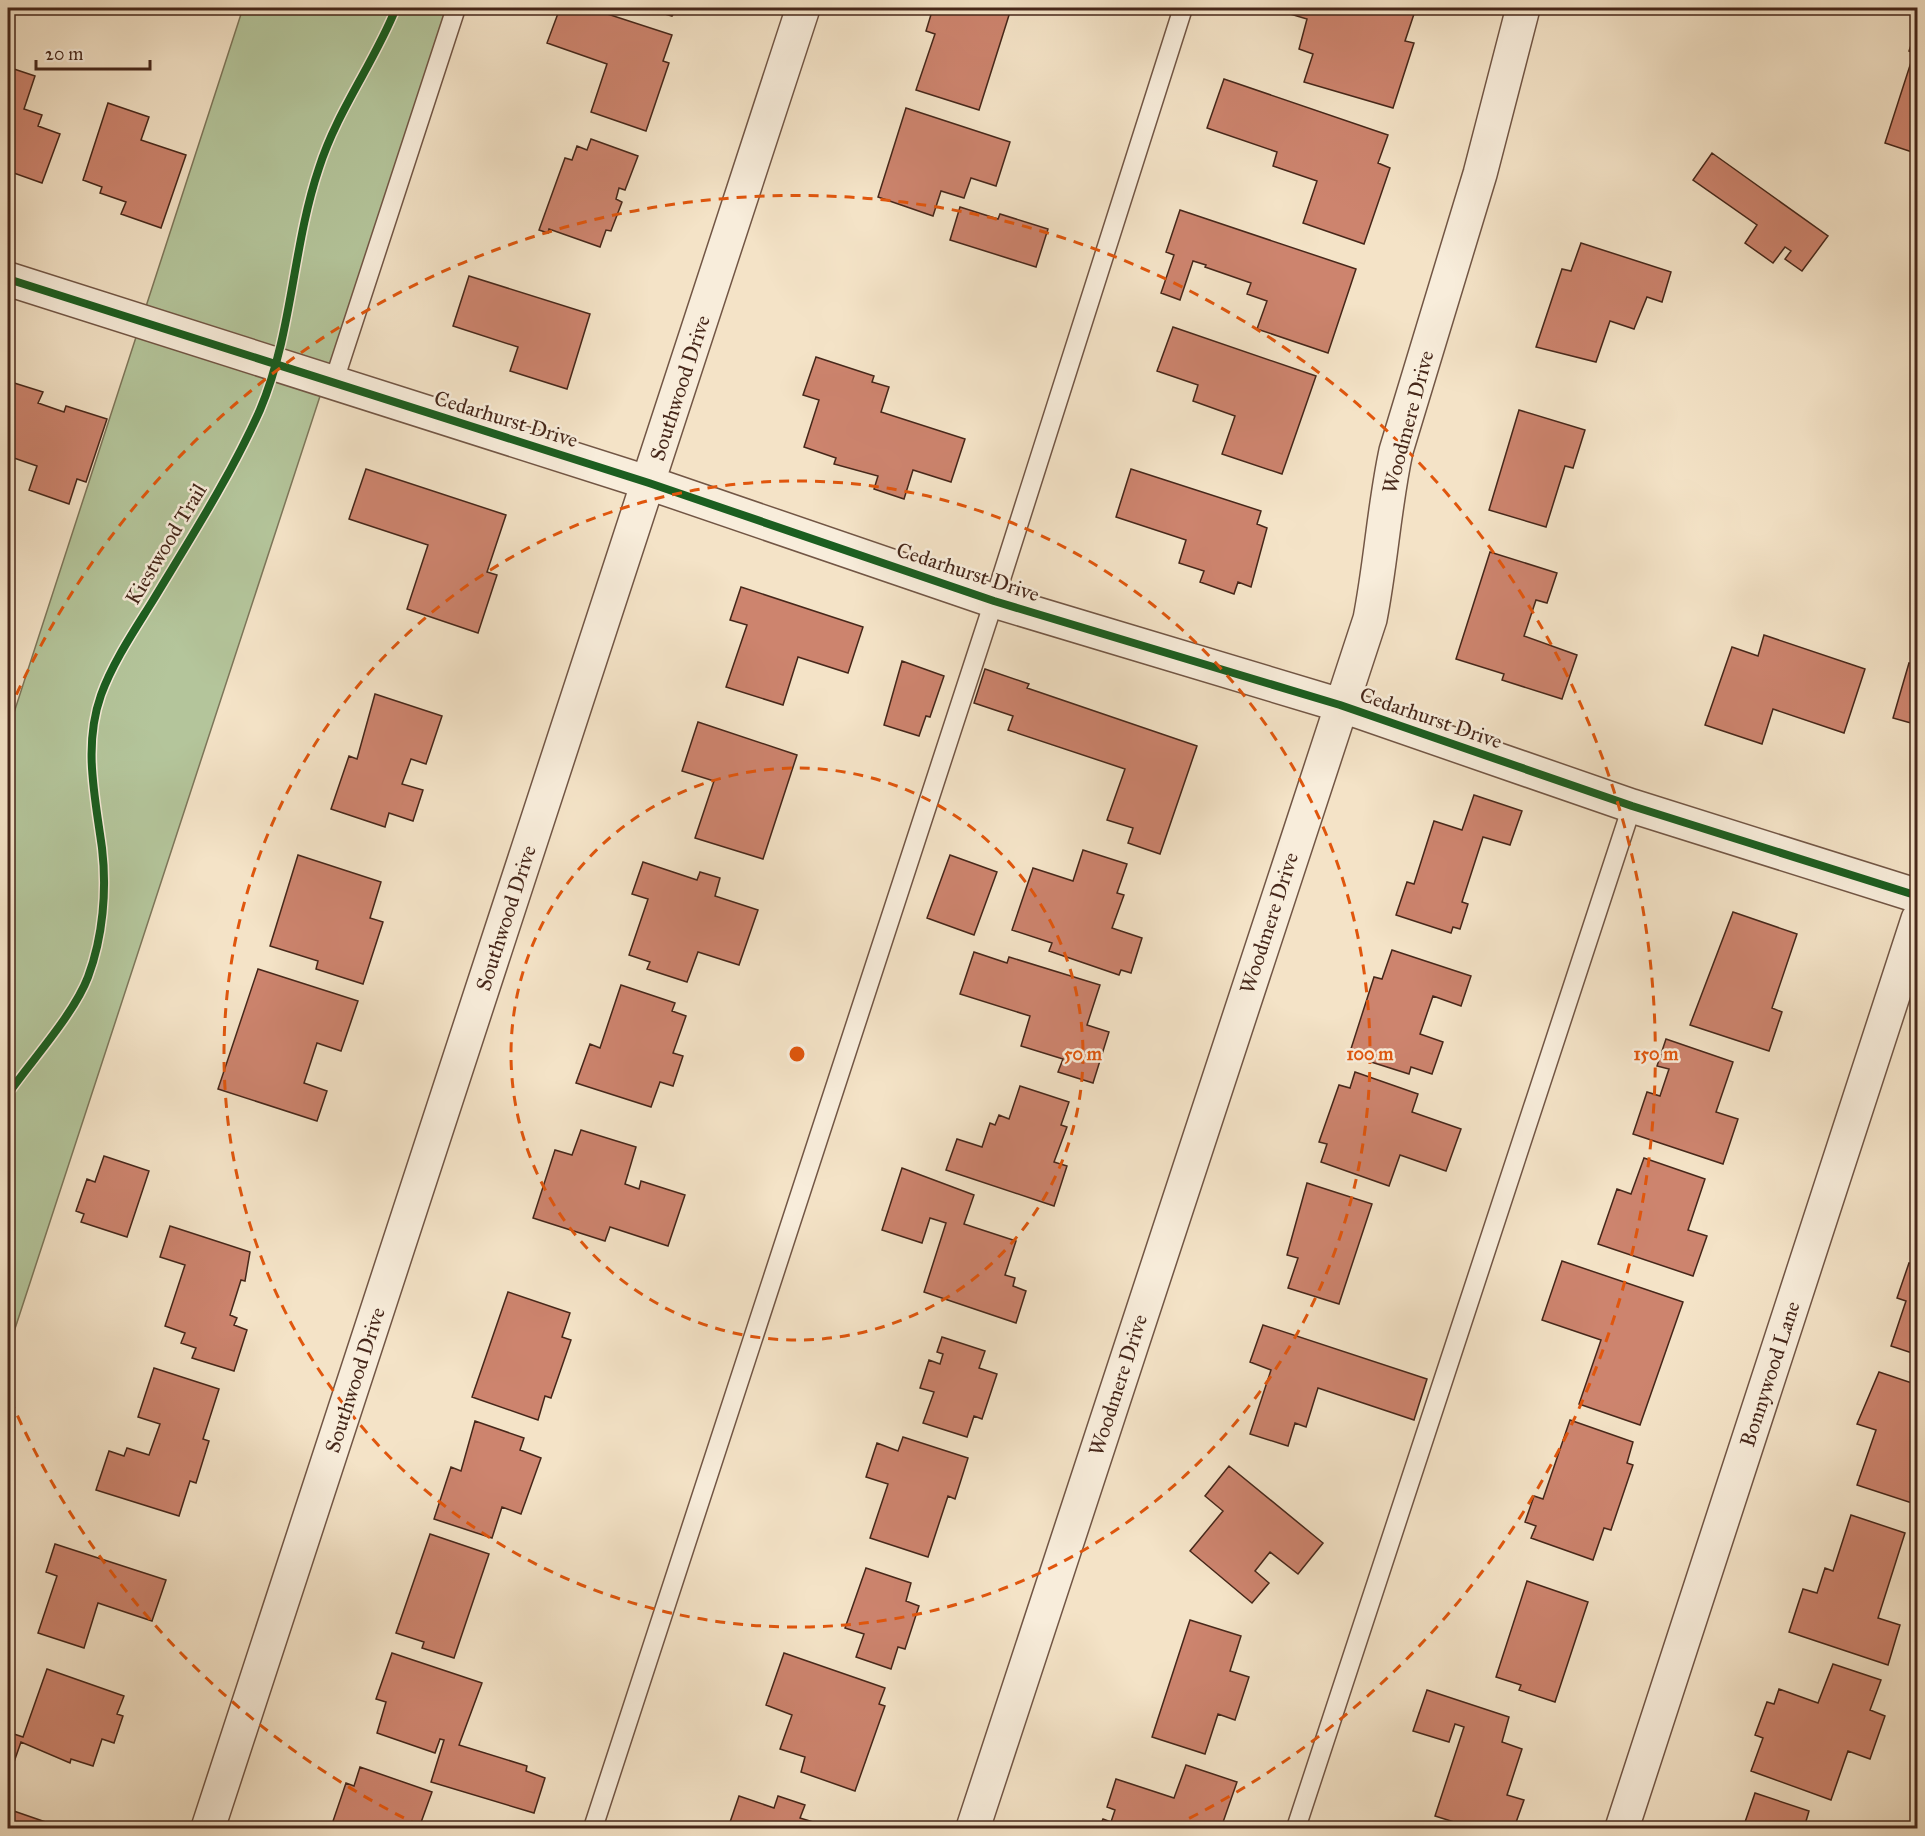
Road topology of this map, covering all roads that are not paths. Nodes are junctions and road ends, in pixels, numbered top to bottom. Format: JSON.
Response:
{"nodes":[{"id":1,"x":456,"y":8,"type":"edge"},
{"id":2,"x":803,"y":8,"type":"edge"},
{"id":3,"x":1183,"y":8,"type":"edge"},
{"id":4,"x":1523,"y":8,"type":"edge"},
{"id":5,"x":8,"y":279,"type":"edge"},
{"id":6,"x":333,"y":384,"type":"junction"},
{"id":7,"x":649,"y":483,"type":"junction"},
{"id":8,"x":994,"y":601,"type":"junction"},
{"id":9,"x":1340,"y":705,"type":"junction"},
{"id":10,"x":1632,"y":806,"type":"junction"},
{"id":11,"x":1917,"y":896,"type":"edge"},
{"id":12,"x":1917,"y":919,"type":"edge"},
{"id":13,"x":208,"y":1828,"type":"edge"},
{"id":14,"x":593,"y":1828,"type":"edge"},
{"id":15,"x":973,"y":1828,"type":"edge"},
{"id":16,"x":1296,"y":1828,"type":"edge"},
{"id":17,"x":1622,"y":1828,"type":"edge"}],
"edges":[{"from":1,"to":6,"type":"lane"},
{"from":2,"to":7,"type":"street","name":"Southwood Drive"},
{"from":3,"to":8,"type":"lane"},
{"from":4,"to":9,"type":"street","name":"Woodmere Drive"},
{"from":5,"to":6,"type":"street","name":"Cedarhurst Drive"},
{"from":6,"to":7,"type":"street","name":"Cedarhurst Drive"},
{"from":7,"to":8,"type":"street","name":"Cedarhurst Drive"},
{"from":7,"to":13,"type":"street","name":"Southwood Drive"},
{"from":8,"to":9,"type":"street","name":"Cedarhurst Drive"},
{"from":8,"to":14,"type":"lane"},
{"from":9,"to":10,"type":"street","name":"Cedarhurst Drive"},
{"from":9,"to":15,"type":"street","name":"Woodmere Drive"},
{"from":10,"to":11,"type":"street","name":"Cedarhurst Drive"},
{"from":10,"to":16,"type":"lane"},
{"from":12,"to":17,"type":"street","name":"Bonnywood Lane"}]}
